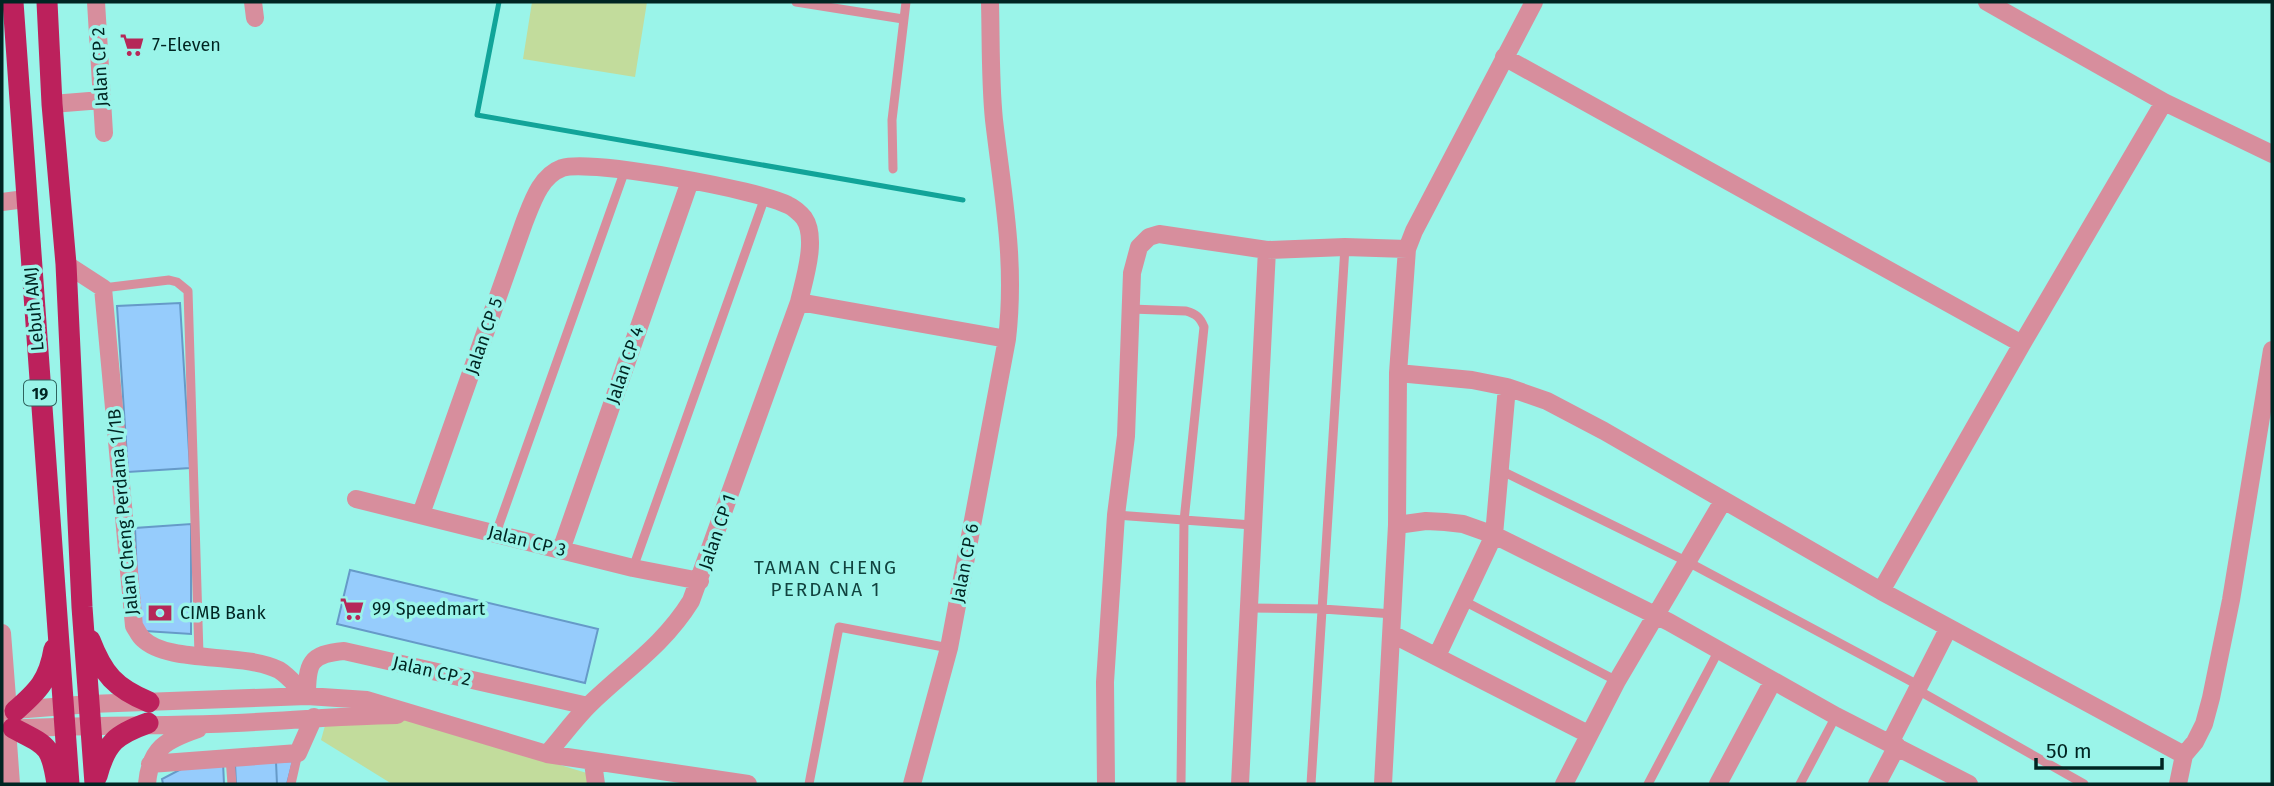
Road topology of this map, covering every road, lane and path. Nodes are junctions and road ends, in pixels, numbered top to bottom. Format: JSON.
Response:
{"nodes":[{"id":1,"x":13,"y":2,"type":"edge"},
{"id":2,"x":47,"y":2,"type":"edge"},
{"id":3,"x":96,"y":2,"type":"edge"},
{"id":4,"x":796,"y":2,"type":"edge"},
{"id":5,"x":906,"y":2,"type":"edge"},
{"id":6,"x":990,"y":2,"type":"edge"},
{"id":7,"x":1534,"y":2,"type":"edge"},
{"id":8,"x":1987,"y":2,"type":"edge"},
{"id":9,"x":903,"y":19,"type":"junction"},
{"id":10,"x":9,"y":40,"type":"edge"},
{"id":11,"x":1504,"y":57,"type":"junction"},
{"id":12,"x":102,"y":100,"type":"junction"},
{"id":13,"x":2164,"y":102,"type":"junction"},
{"id":14,"x":52,"y":103,"type":"junction"},
{"id":15,"x":104,"y":133,"type":"dead end"},
{"id":16,"x":2272,"y":155,"type":"edge"},
{"id":17,"x":893,"y":169,"type":"dead end"},
{"id":18,"x":625,"y":170,"type":"junction"},
{"id":19,"x":690,"y":181,"type":"junction"},
{"id":20,"x":765,"y":197,"type":"junction"},
{"id":21,"x":25,"y":199,"type":"junction"},
{"id":22,"x":2,"y":202,"type":"edge"},
{"id":23,"x":1345,"y":247,"type":"junction"},
{"id":24,"x":1407,"y":249,"type":"junction"},
{"id":25,"x":1267,"y":250,"type":"junction"},
{"id":26,"x":66,"y":264,"type":"junction"},
{"id":27,"x":103,"y":288,"type":"junction"},
{"id":28,"x":799,"y":302,"type":"junction"},
{"id":29,"x":1131,"y":309,"type":"junction"},
{"id":30,"x":1007,"y":339,"type":"junction"},
{"id":31,"x":2022,"y":344,"type":"junction"},
{"id":32,"x":2272,"y":350,"type":"edge"},
{"id":33,"x":1398,"y":373,"type":"junction"},
{"id":34,"x":1507,"y":387,"type":"junction"},
{"id":35,"x":1499,"y":469,"type":"junction"},
{"id":36,"x":356,"y":499,"type":"dead end"},
{"id":37,"x":1723,"y":500,"type":"junction"},
{"id":38,"x":421,"y":514,"type":"junction"},
{"id":39,"x":1116,"y":515,"type":"junction"},
{"id":40,"x":1184,"y":521,"type":"junction"},
{"id":41,"x":1252,"y":525,"type":"junction"},
{"id":42,"x":1398,"y":525,"type":"junction"},
{"id":43,"x":496,"y":533,"type":"junction"},
{"id":44,"x":1494,"y":535,"type":"junction"},
{"id":45,"x":561,"y":550,"type":"junction"},
{"id":46,"x":1688,"y":562,"type":"junction"},
{"id":47,"x":633,"y":568,"type":"junction"},
{"id":48,"x":699,"y":581,"type":"junction"},
{"id":49,"x":1881,"y":591,"type":"junction"},
{"id":50,"x":1464,"y":601,"type":"junction"},
{"id":51,"x":82,"y":607,"type":"junction"},
{"id":52,"x":57,"y":608,"type":"junction"},
{"id":53,"x":1249,"y":608,"type":"junction"},
{"id":54,"x":1323,"y":609,"type":"junction"},
{"id":55,"x":1393,"y":614,"type":"junction"},
{"id":56,"x":1656,"y":615,"type":"junction"},
{"id":57,"x":1948,"y":629,"type":"junction"},
{"id":58,"x":2,"y":633,"type":"edge"},
{"id":59,"x":1392,"y":634,"type":"junction"},
{"id":60,"x":949,"y":648,"type":"junction"},
{"id":61,"x":1719,"y":648,"type":"junction"},
{"id":62,"x":199,"y":655,"type":"junction"},
{"id":63,"x":1437,"y":656,"type":"junction"},
{"id":64,"x":1617,"y":681,"type":"junction"},
{"id":65,"x":1773,"y":681,"type":"junction"},
{"id":66,"x":1917,"y":687,"type":"junction"},
{"id":67,"x":307,"y":696,"type":"junction"},
{"id":68,"x":149,"y":702,"type":"junction"},
{"id":69,"x":588,"y":706,"type":"junction"},
{"id":70,"x":91,"y":715,"type":"junction"},
{"id":71,"x":415,"y":715,"type":"junction"},
{"id":72,"x":64,"y":716,"type":"junction"},
{"id":73,"x":1836,"y":716,"type":"junction"},
{"id":74,"x":314,"y":717,"type":"junction"},
{"id":75,"x":8,"y":720,"type":"edge"},
{"id":76,"x":148,"y":723,"type":"junction"},
{"id":77,"x":211,"y":724,"type":"junction"},
{"id":78,"x":1588,"y":734,"type":"junction"},
{"id":79,"x":1893,"y":745,"type":"junction"},
{"id":80,"x":298,"y":753,"type":"junction"},
{"id":81,"x":547,"y":754,"type":"junction"},
{"id":82,"x":2184,"y":755,"type":"junction"},
{"id":83,"x":230,"y":758,"type":"junction"},
{"id":84,"x":593,"y":762,"type":"junction"},
{"id":85,"x":150,"y":764,"type":"junction"},
{"id":86,"x":11,"y":784,"type":"edge"},
{"id":87,"x":57,"y":784,"type":"edge"},
{"id":88,"x":69,"y":784,"type":"edge"},
{"id":89,"x":95,"y":784,"type":"edge"},
{"id":90,"x":147,"y":784,"type":"edge"},
{"id":91,"x":232,"y":784,"type":"edge"},
{"id":92,"x":291,"y":784,"type":"edge"},
{"id":93,"x":596,"y":784,"type":"edge"},
{"id":94,"x":748,"y":784,"type":"edge"},
{"id":95,"x":809,"y":784,"type":"edge"},
{"id":96,"x":912,"y":784,"type":"edge"},
{"id":97,"x":1106,"y":784,"type":"edge"},
{"id":98,"x":1181,"y":784,"type":"edge"},
{"id":99,"x":1240,"y":784,"type":"edge"},
{"id":100,"x":1311,"y":784,"type":"edge"},
{"id":101,"x":1383,"y":784,"type":"edge"},
{"id":102,"x":1564,"y":784,"type":"edge"},
{"id":103,"x":1648,"y":784,"type":"edge"},
{"id":104,"x":1718,"y":784,"type":"edge"},
{"id":105,"x":1800,"y":784,"type":"edge"},
{"id":106,"x":1877,"y":784,"type":"edge"},
{"id":107,"x":1969,"y":784,"type":"edge"},
{"id":108,"x":2084,"y":784,"type":"edge"},
{"id":109,"x":2178,"y":784,"type":"edge"}],
"edges":[{"from":1,"to":10,"type":"highway","name":"Lebuh AMJ","number":"19"},
{"from":2,"to":14,"type":"highway","name":"Lebuh AMJ","number":"19"},
{"from":3,"to":12,"type":"street","name":"Jalan CP 2"},
{"from":4,"to":9,"type":"lane"},
{"from":5,"to":9,"type":"lane"},
{"from":6,"to":30,"type":"street","name":"Jalan CP 6"},
{"from":7,"to":11,"type":"street"},
{"from":8,"to":13,"type":"street"},
{"from":9,"to":17,"type":"lane"},
{"from":10,"to":21,"type":"highway","name":"Lebuh AMJ","number":"19"},
{"from":11,"to":24,"type":"street"},
{"from":11,"to":31,"type":"street"},
{"from":12,"to":14,"type":"street"},
{"from":12,"to":15,"type":"street","name":"Jalan CP 2"},
{"from":13,"to":16,"type":"street"},
{"from":13,"to":31,"type":"street"},
{"from":14,"to":26,"type":"highway","name":"Lebuh AMJ","number":"19"},
{"from":18,"to":19,"type":"street"},
{"from":18,"to":38,"type":"street","name":"Jalan CP 5"},
{"from":18,"to":43,"type":"lane"},
{"from":19,"to":20,"type":"street"},
{"from":19,"to":45,"type":"street","name":"Jalan CP 4"},
{"from":20,"to":28,"type":"street","name":"Jalan CP 1"},
{"from":20,"to":47,"type":"lane"},
{"from":21,"to":22,"type":"street"},
{"from":21,"to":52,"type":"highway","name":"Lebuh AMJ","number":"19"},
{"from":23,"to":24,"type":"street"},
{"from":23,"to":25,"type":"street"},
{"from":23,"to":54,"type":"lane"},
{"from":24,"to":33,"type":"street"},
{"from":25,"to":29,"type":"street"},
{"from":25,"to":41,"type":"street"},
{"from":26,"to":27,"type":"street"},
{"from":26,"to":51,"type":"highway","name":"Lebuh AMJ","number":"19"},
{"from":27,"to":62,"type":"street","name":"Jalan Cheng Perdana 1/1B"},
{"from":27,"to":62,"type":"lane"},
{"from":28,"to":30,"type":"street"},
{"from":28,"to":48,"type":"street","name":"Jalan CP 1"},
{"from":29,"to":39,"type":"street"},
{"from":29,"to":40,"type":"lane"},
{"from":30,"to":60,"type":"street","name":"Jalan CP 6"},
{"from":31,"to":49,"type":"street"},
{"from":32,"to":82,"type":"street"},
{"from":33,"to":34,"type":"street"},
{"from":33,"to":42,"type":"street"},
{"from":34,"to":35,"type":"street"},
{"from":34,"to":37,"type":"street"},
{"from":35,"to":44,"type":"street"},
{"from":35,"to":46,"type":"lane"},
{"from":36,"to":38,"type":"street","name":"Jalan CP 3"},
{"from":37,"to":46,"type":"street"},
{"from":37,"to":49,"type":"street"},
{"from":38,"to":43,"type":"street","name":"Jalan CP 3"},
{"from":39,"to":40,"type":"lane"},
{"from":39,"to":97,"type":"street"},
{"from":40,"to":41,"type":"lane"},
{"from":40,"to":98,"type":"lane"},
{"from":41,"to":53,"type":"street"},
{"from":42,"to":44,"type":"street"},
{"from":42,"to":55,"type":"street"},
{"from":43,"to":45,"type":"street","name":"Jalan CP 3"},
{"from":44,"to":50,"type":"street"},
{"from":44,"to":56,"type":"street"},
{"from":45,"to":47,"type":"street","name":"Jalan CP 3"},
{"from":46,"to":56,"type":"street"},
{"from":46,"to":66,"type":"lane"},
{"from":47,"to":48,"type":"street","name":"Jalan CP 3"},
{"from":48,"to":69,"type":"street","name":"Jalan CP 1"},
{"from":49,"to":57,"type":"street"},
{"from":50,"to":63,"type":"street"},
{"from":50,"to":64,"type":"lane"},
{"from":51,"to":68,"type":"highway"},
{"from":51,"to":70,"type":"highway","name":"Lebuh AMJ","number":"19"},
{"from":52,"to":72,"type":"highway","name":"Lebuh AMJ","number":"19"},
{"from":52,"to":75,"type":"highway"},
{"from":53,"to":54,"type":"lane"},
{"from":53,"to":99,"type":"street"},
{"from":54,"to":55,"type":"lane"},
{"from":54,"to":100,"type":"lane"},
{"from":55,"to":59,"type":"street"},
{"from":56,"to":61,"type":"street"},
{"from":56,"to":64,"type":"street"},
{"from":57,"to":66,"type":"street"},
{"from":57,"to":82,"type":"street"},
{"from":58,"to":75,"type":"street"},
{"from":59,"to":63,"type":"street"},
{"from":59,"to":101,"type":"street"},
{"from":60,"to":95,"type":"lane"},
{"from":60,"to":96,"type":"street","name":"Jalan CP 6"},
{"from":61,"to":65,"type":"street"},
{"from":61,"to":103,"type":"lane"},
{"from":62,"to":67,"type":"street","name":"Jalan Cheng Perdana 1/1B"},
{"from":63,"to":78,"type":"street"},
{"from":64,"to":78,"type":"street"},
{"from":65,"to":73,"type":"street"},
{"from":65,"to":104,"type":"street"},
{"from":66,"to":79,"type":"street"},
{"from":66,"to":108,"type":"lane"},
{"from":67,"to":68,"type":"street"},
{"from":67,"to":69,"type":"street","name":"Jalan CP 2"},
{"from":67,"to":71,"type":"street"},
{"from":68,"to":70,"type":"street"},
{"from":69,"to":81,"type":"street","name":"Jalan CP 1"},
{"from":70,"to":72,"type":"street"},
{"from":70,"to":76,"type":"street"},
{"from":70,"to":89,"type":"highway","name":"Lebuh AMJ","number":"19"},
{"from":71,"to":74,"type":"street"},
{"from":71,"to":81,"type":"street"},
{"from":72,"to":75,"type":"street"},
{"from":72,"to":88,"type":"highway","name":"Lebuh AMJ","number":"19"},
{"from":73,"to":79,"type":"street"},
{"from":73,"to":105,"type":"lane"},
{"from":74,"to":77,"type":"street"},
{"from":74,"to":80,"type":"street"},
{"from":75,"to":86,"type":"street"},
{"from":75,"to":87,"type":"highway"},
{"from":76,"to":77,"type":"street"},
{"from":76,"to":89,"type":"highway"},
{"from":77,"to":85,"type":"street"},
{"from":78,"to":102,"type":"street"},
{"from":79,"to":106,"type":"street"},
{"from":79,"to":107,"type":"street"},
{"from":80,"to":83,"type":"street"},
{"from":80,"to":92,"type":"lane"},
{"from":81,"to":84,"type":"street"},
{"from":82,"to":109,"type":"street"},
{"from":83,"to":85,"type":"street"},
{"from":83,"to":91,"type":"lane"},
{"from":84,"to":93,"type":"street"},
{"from":84,"to":94,"type":"street"},
{"from":85,"to":90,"type":"street"}]}
